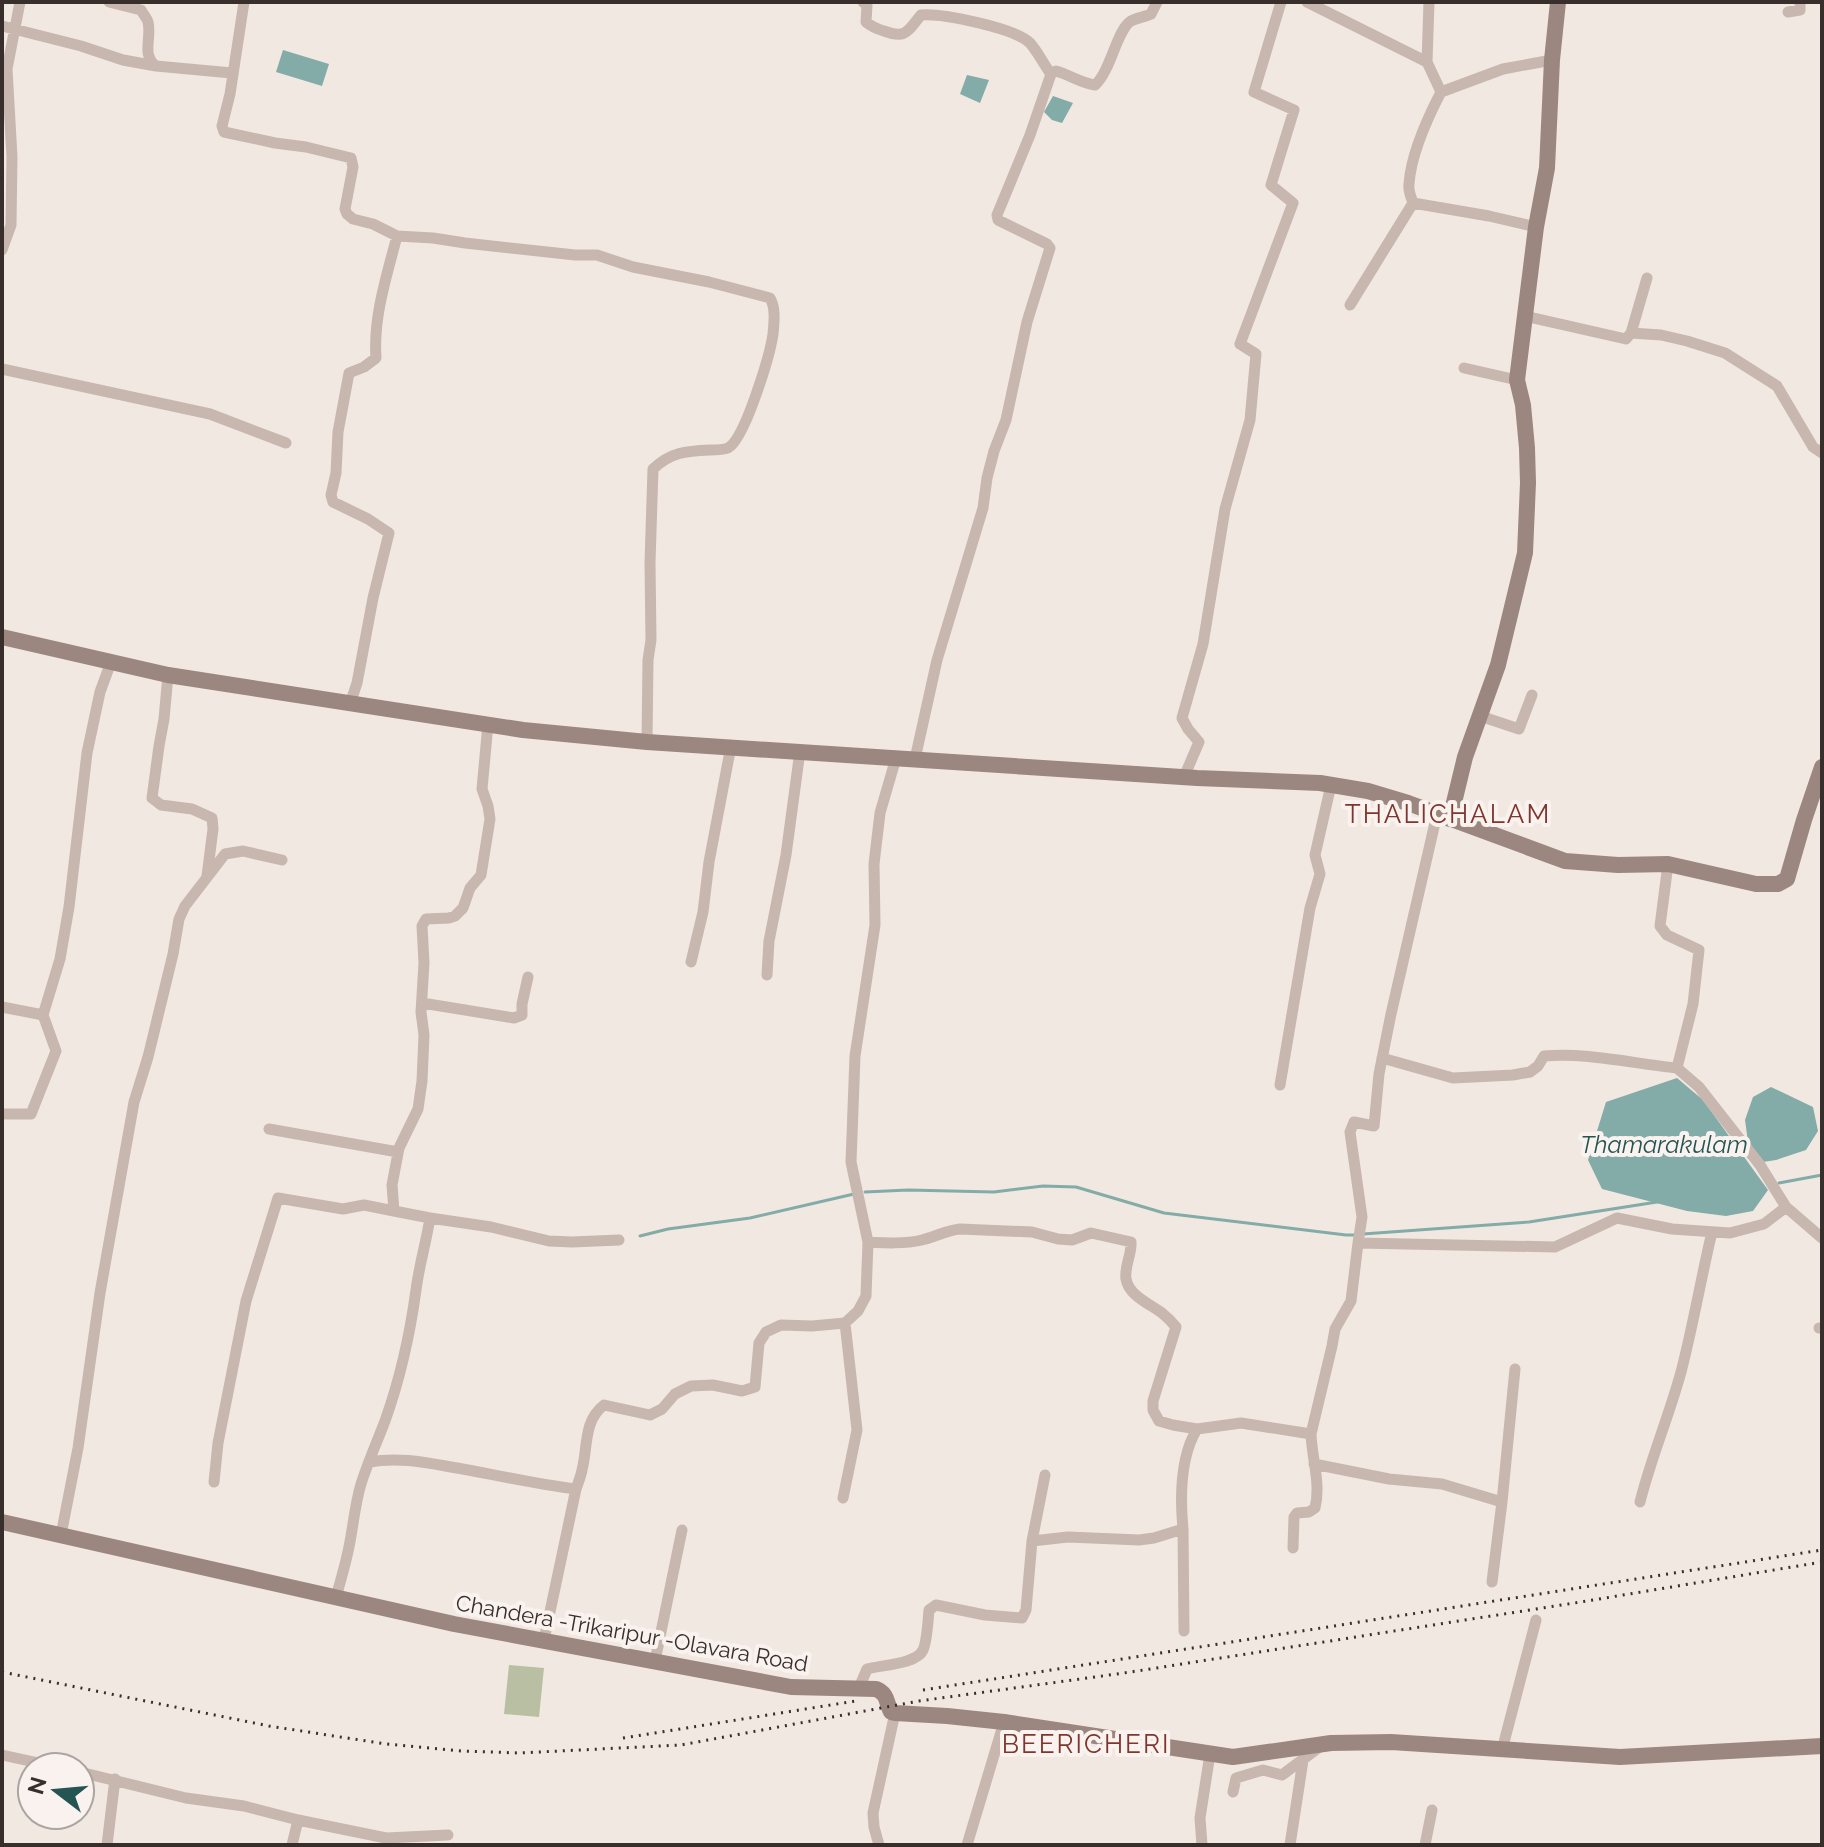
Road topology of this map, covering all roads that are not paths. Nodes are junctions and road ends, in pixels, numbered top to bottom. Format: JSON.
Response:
{"nodes":[{"id":1,"x":20,"y":2,"type":"edge"},
{"id":2,"x":109,"y":2,"type":"edge"},
{"id":3,"x":244,"y":2,"type":"edge"},
{"id":4,"x":863,"y":2,"type":"edge"},
{"id":5,"x":1157,"y":2,"type":"edge"},
{"id":6,"x":1281,"y":2,"type":"edge"},
{"id":7,"x":1307,"y":2,"type":"edge"},
{"id":8,"x":1429,"y":2,"type":"edge"},
{"id":9,"x":1558,"y":2,"type":"edge"},
{"id":10,"x":1800,"y":2,"type":"edge"},
{"id":11,"x":1788,"y":12,"type":"dead end"},
{"id":12,"x":2,"y":26,"type":"edge"},
{"id":13,"x":14,"y":30,"type":"junction"},
{"id":14,"x":1552,"y":60,"type":"junction"},
{"id":15,"x":1427,"y":62,"type":"junction"},
{"id":16,"x":156,"y":66,"type":"junction"},
{"id":17,"x":232,"y":73,"type":"junction"},
{"id":18,"x":1051,"y":74,"type":"junction"},
{"id":19,"x":1441,"y":92,"type":"junction"},
{"id":20,"x":1413,"y":203,"type":"junction"},
{"id":21,"x":1536,"y":227,"type":"junction"},
{"id":22,"x":397,"y":236,"type":"junction"},
{"id":23,"x":2,"y":250,"type":"edge"},
{"id":24,"x":1647,"y":278,"type":"dead end"},
{"id":25,"x":1350,"y":305,"type":"dead end"},
{"id":26,"x":1525,"y":316,"type":"junction"},
{"id":27,"x":1631,"y":333,"type":"junction"},
{"id":28,"x":1464,"y":368,"type":"dead end"},
{"id":29,"x":2,"y":369,"type":"edge"},
{"id":30,"x":1517,"y":380,"type":"junction"},
{"id":31,"x":286,"y":443,"type":"dead end"},
{"id":32,"x":1822,"y":453,"type":"edge"},
{"id":33,"x":2,"y":637,"type":"edge"},
{"id":34,"x":111,"y":662,"type":"junction"},
{"id":35,"x":168,"y":675,"type":"junction"},
{"id":36,"x":1532,"y":695,"type":"dead end"},
{"id":37,"x":350,"y":704,"type":"junction"},
{"id":38,"x":1480,"y":716,"type":"junction"},
{"id":39,"x":488,"y":724,"type":"junction"},
{"id":40,"x":647,"y":742,"type":"junction"},
{"id":41,"x":731,"y":746,"type":"junction"},
{"id":42,"x":800,"y":751,"type":"junction"},
{"id":43,"x":896,"y":758,"type":"junction"},
{"id":44,"x":915,"y":759,"type":"junction"},
{"id":45,"x":1822,"y":767,"type":"edge"},
{"id":46,"x":1184,"y":777,"type":"junction"},
{"id":47,"x":1331,"y":785,"type":"junction"},
{"id":48,"x":1444,"y":816,"type":"junction"},
{"id":49,"x":282,"y":860,"type":"dead end"},
{"id":50,"x":1668,"y":864,"type":"junction"},
{"id":51,"x":206,"y":880,"type":"junction"},
{"id":52,"x":691,"y":962,"type":"dead end"},
{"id":53,"x":767,"y":975,"type":"dead end"},
{"id":54,"x":528,"y":977,"type":"dead end"},
{"id":55,"x":422,"y":1003,"type":"junction"},
{"id":56,"x":2,"y":1007,"type":"edge"},
{"id":57,"x":43,"y":1015,"type":"junction"},
{"id":58,"x":1382,"y":1058,"type":"junction"},
{"id":59,"x":1677,"y":1068,"type":"junction"},
{"id":60,"x":1280,"y":1085,"type":"dead end"},
{"id":61,"x":2,"y":1114,"type":"edge"},
{"id":62,"x":269,"y":1129,"type":"dead end"},
{"id":63,"x":398,"y":1152,"type":"junction"},
{"id":64,"x":1786,"y":1207,"type":"junction"},
{"id":65,"x":394,"y":1211,"type":"junction"},
{"id":66,"x":430,"y":1218,"type":"junction"},
{"id":67,"x":1712,"y":1232,"type":"junction"},
{"id":68,"x":1359,"y":1238,"type":"junction"},
{"id":69,"x":1822,"y":1238,"type":"edge"},
{"id":70,"x":619,"y":1240,"type":"dead end"},
{"id":71,"x":868,"y":1242,"type":"junction"},
{"id":72,"x":845,"y":1323,"type":"junction"},
{"id":73,"x":1515,"y":1369,"type":"dead end"},
{"id":74,"x":1197,"y":1429,"type":"junction"},
{"id":75,"x":1311,"y":1434,"type":"junction"},
{"id":76,"x":369,"y":1462,"type":"junction"},
{"id":77,"x":1314,"y":1464,"type":"junction"},
{"id":78,"x":1045,"y":1475,"type":"dead end"},
{"id":79,"x":214,"y":1482,"type":"dead end"},
{"id":80,"x":576,"y":1489,"type":"junction"},
{"id":81,"x":843,"y":1498,"type":"dead end"},
{"id":82,"x":1502,"y":1502,"type":"junction"},
{"id":83,"x":1640,"y":1502,"type":"dead end"},
{"id":84,"x":2,"y":1522,"type":"edge"},
{"id":85,"x":1183,"y":1529,"type":"junction"},
{"id":86,"x":682,"y":1530,"type":"dead end"},
{"id":87,"x":61,"y":1535,"type":"junction"},
{"id":88,"x":1032,"y":1541,"type":"junction"},
{"id":89,"x":1293,"y":1548,"type":"dead end"},
{"id":90,"x":1492,"y":1582,"type":"dead end"},
{"id":91,"x":336,"y":1597,"type":"junction"},
{"id":92,"x":1536,"y":1620,"type":"dead end"},
{"id":93,"x":1184,"y":1631,"type":"dead end"},
{"id":94,"x":544,"y":1640,"type":"junction"},
{"id":95,"x":655,"y":1661,"type":"junction"},
{"id":96,"x":859,"y":1688,"type":"junction"},
{"id":97,"x":895,"y":1713,"type":"junction"},
{"id":98,"x":1004,"y":1722,"type":"junction"},
{"id":99,"x":1822,"y":1746,"type":"edge"},
{"id":100,"x":1502,"y":1750,"type":"junction"},
{"id":101,"x":1305,"y":1752,"type":"junction"},
{"id":102,"x":1210,"y":1754,"type":"junction"},
{"id":103,"x":96,"y":1775,"type":"edge"},
{"id":104,"x":115,"y":1779,"type":"junction"},
{"id":105,"x":1233,"y":1792,"type":"dead end"},
{"id":106,"x":1432,"y":1810,"type":"dead end"},
{"id":107,"x":298,"y":1820,"type":"junction"},
{"id":108,"x":448,"y":1835,"type":"dead end"},
{"id":109,"x":386,"y":1841,"type":"edge"},
{"id":110,"x":107,"y":1845,"type":"edge"},
{"id":111,"x":292,"y":1845,"type":"edge"},
{"id":112,"x":879,"y":1845,"type":"edge"},
{"id":113,"x":967,"y":1845,"type":"edge"},
{"id":114,"x":1202,"y":1845,"type":"edge"},
{"id":115,"x":1290,"y":1845,"type":"edge"},
{"id":116,"x":1425,"y":1845,"type":"edge"}],
"edges":[{"from":1,"to":13,"type":"street"},
{"from":2,"to":16,"type":"street"},
{"from":3,"to":17,"type":"street"},
{"from":4,"to":18,"type":"street"},
{"from":5,"to":18,"type":"street"},
{"from":6,"to":46,"type":"street"},
{"from":7,"to":15,"type":"street"},
{"from":8,"to":15,"type":"street"},
{"from":9,"to":14,"type":"main road"},
{"from":10,"to":11,"type":"street"},
{"from":12,"to":13,"type":"street"},
{"from":13,"to":16,"type":"street"},
{"from":13,"to":23,"type":"street"},
{"from":14,"to":19,"type":"street"},
{"from":14,"to":21,"type":"main road"},
{"from":15,"to":19,"type":"street"},
{"from":16,"to":17,"type":"street"},
{"from":17,"to":22,"type":"street"},
{"from":18,"to":44,"type":"street"},
{"from":19,"to":20,"type":"street"},
{"from":20,"to":21,"type":"street"},
{"from":20,"to":25,"type":"street"},
{"from":21,"to":26,"type":"main road"},
{"from":22,"to":37,"type":"street"},
{"from":22,"to":40,"type":"street"},
{"from":24,"to":27,"type":"street"},
{"from":26,"to":27,"type":"street"},
{"from":26,"to":30,"type":"main road"},
{"from":27,"to":32,"type":"street"},
{"from":28,"to":30,"type":"street"},
{"from":29,"to":31,"type":"street"},
{"from":30,"to":38,"type":"main road"},
{"from":33,"to":34,"type":"main road"},
{"from":34,"to":35,"type":"main road"},
{"from":34,"to":57,"type":"street"},
{"from":35,"to":37,"type":"main road"},
{"from":35,"to":51,"type":"street"},
{"from":36,"to":38,"type":"street"},
{"from":37,"to":39,"type":"main road"},
{"from":38,"to":48,"type":"main road"},
{"from":39,"to":40,"type":"main road"},
{"from":39,"to":55,"type":"street"},
{"from":40,"to":41,"type":"main road"},
{"from":41,"to":42,"type":"main road"},
{"from":41,"to":52,"type":"street"},
{"from":42,"to":43,"type":"main road"},
{"from":42,"to":53,"type":"street"},
{"from":43,"to":44,"type":"main road"},
{"from":43,"to":71,"type":"street"},
{"from":44,"to":46,"type":"main road"},
{"from":45,"to":50,"type":"main road"},
{"from":46,"to":47,"type":"main road"},
{"from":47,"to":48,"type":"main road"},
{"from":47,"to":60,"type":"street"},
{"from":48,"to":50,"type":"main road"},
{"from":48,"to":58,"type":"street"},
{"from":49,"to":51,"type":"street"},
{"from":50,"to":59,"type":"street"},
{"from":51,"to":87,"type":"street"},
{"from":54,"to":55,"type":"street"},
{"from":55,"to":63,"type":"street"},
{"from":56,"to":57,"type":"street"},
{"from":57,"to":61,"type":"street"},
{"from":58,"to":59,"type":"street"},
{"from":58,"to":68,"type":"street"},
{"from":59,"to":64,"type":"street"},
{"from":62,"to":63,"type":"street"},
{"from":63,"to":65,"type":"street"},
{"from":64,"to":67,"type":"street"},
{"from":64,"to":69,"type":"street"},
{"from":65,"to":66,"type":"street"},
{"from":65,"to":79,"type":"street"},
{"from":66,"to":70,"type":"street"},
{"from":66,"to":76,"type":"street"},
{"from":67,"to":68,"type":"street"},
{"from":67,"to":83,"type":"street"},
{"from":68,"to":75,"type":"street"},
{"from":71,"to":72,"type":"street"},
{"from":71,"to":74,"type":"street"},
{"from":72,"to":80,"type":"street"},
{"from":72,"to":81,"type":"street"},
{"from":73,"to":82,"type":"street"},
{"from":74,"to":75,"type":"street"},
{"from":74,"to":85,"type":"street"},
{"from":75,"to":77,"type":"street"},
{"from":76,"to":80,"type":"street"},
{"from":76,"to":91,"type":"street"},
{"from":77,"to":82,"type":"street"},
{"from":77,"to":89,"type":"street"},
{"from":78,"to":88,"type":"street"},
{"from":80,"to":94,"type":"street"},
{"from":82,"to":90,"type":"street"},
{"from":84,"to":87,"type":"main road","name":"Chandera -Trikaripur -Olavara Road"},
{"from":85,"to":88,"type":"street"},
{"from":85,"to":93,"type":"street"},
{"from":86,"to":95,"type":"street"},
{"from":87,"to":91,"type":"main road","name":"Chandera -Trikaripur -Olavara Road"},
{"from":88,"to":96,"type":"street"},
{"from":91,"to":94,"type":"main road","name":"Chandera -Trikaripur -Olavara Road"},
{"from":92,"to":100,"type":"street"},
{"from":94,"to":95,"type":"main road","name":"Chandera -Trikaripur -Olavara Road"},
{"from":95,"to":96,"type":"main road","name":"Chandera -Trikaripur -Olavara Road"},
{"from":96,"to":97,"type":"main road","name":"Chandera -Trikaripur -Olavara Road"},
{"from":97,"to":98,"type":"main road"},
{"from":97,"to":112,"type":"street"},
{"from":98,"to":102,"type":"main road"},
{"from":98,"to":113,"type":"street"},
{"from":99,"to":100,"type":"main road"},
{"from":100,"to":101,"type":"main road"},
{"from":101,"to":102,"type":"main road"},
{"from":101,"to":105,"type":"street"},
{"from":101,"to":115,"type":"street"},
{"from":102,"to":114,"type":"street"},
{"from":103,"to":104,"type":"street"},
{"from":104,"to":107,"type":"street"},
{"from":104,"to":110,"type":"street"},
{"from":106,"to":116,"type":"street"},
{"from":107,"to":109,"type":"street"},
{"from":107,"to":111,"type":"street"},
{"from":108,"to":109,"type":"street"}]}
